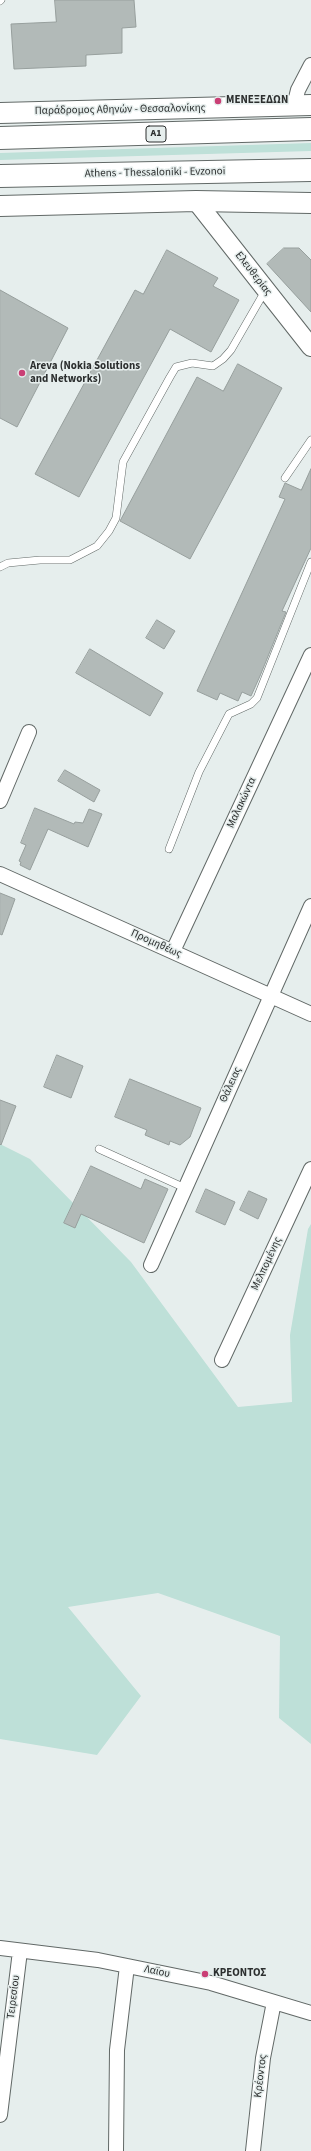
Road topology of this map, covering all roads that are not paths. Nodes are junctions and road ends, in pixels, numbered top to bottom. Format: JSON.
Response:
{"nodes":[{"id":1,"x":311,"y":65,"type":"edge"},
{"id":2,"x":302,"y":106,"type":"edge"},
{"id":3,"x":0,"y":113,"type":"edge"},
{"id":4,"x":311,"y":129,"type":"edge"},
{"id":5,"x":0,"y":138,"type":"edge"},
{"id":6,"x":311,"y":170,"type":"edge"},
{"id":7,"x":0,"y":176,"type":"edge"},
{"id":8,"x":196,"y":201,"type":"junction"},
{"id":9,"x":311,"y":203,"type":"edge"},
{"id":10,"x":0,"y":206,"type":"edge"},
{"id":11,"x":265,"y":290,"type":"junction"},
{"id":12,"x":311,"y":347,"type":"edge"},
{"id":13,"x":311,"y":440,"type":"edge"},
{"id":14,"x":285,"y":478,"type":"dead end"},
{"id":15,"x":311,"y":562,"type":"edge"},
{"id":16,"x":0,"y":567,"type":"edge"},
{"id":17,"x":311,"y":655,"type":"edge"},
{"id":18,"x":29,"y":732,"type":"dead end"},
{"id":19,"x":0,"y":800,"type":"edge"},
{"id":20,"x":169,"y":848,"type":"dead end"},
{"id":21,"x":0,"y":874,"type":"edge"},
{"id":22,"x":311,"y":906,"type":"edge"},
{"id":23,"x":173,"y":951,"type":"junction"},
{"id":24,"x":272,"y":996,"type":"junction"},
{"id":25,"x":311,"y":1014,"type":"edge"},
{"id":26,"x":100,"y":1149,"type":"dead end"},
{"id":27,"x":311,"y":1169,"type":"edge"},
{"id":28,"x":185,"y":1188,"type":"junction"},
{"id":29,"x":151,"y":1265,"type":"dead end"},
{"id":30,"x":222,"y":1360,"type":"dead end"},
{"id":31,"x":0,"y":1948,"type":"edge"},
{"id":32,"x":20,"y":1951,"type":"junction"},
{"id":33,"x":127,"y":1966,"type":"junction"},
{"id":34,"x":274,"y":2002,"type":"junction"},
{"id":35,"x":311,"y":2013,"type":"edge"},
{"id":36,"x":0,"y":2115,"type":"edge"},
{"id":37,"x":116,"y":2151,"type":"edge"},
{"id":38,"x":253,"y":2151,"type":"edge"}],
"edges":[{"from":1,"to":2,"type":"street"},
{"from":2,"to":3,"type":"main road","name":"Παράδρομος Αθηνών - Θεσσαλονίκης"},
{"from":4,"to":5,"type":"highway","number":"Α1"},
{"from":6,"to":7,"type":"highway","name":"Athens - Thessaloniki - Evzonoi"},
{"from":8,"to":9,"type":"main road"},
{"from":8,"to":10,"type":"main road"},
{"from":8,"to":11,"type":"street","name":"Ελευθερίας"},
{"from":11,"to":12,"type":"street","name":"Ελευθερίας"},
{"from":11,"to":16,"type":"lane"},
{"from":13,"to":14,"type":"lane"},
{"from":15,"to":20,"type":"lane"},
{"from":17,"to":23,"type":"street","name":"Μαλακώντα"},
{"from":18,"to":19,"type":"street"},
{"from":21,"to":23,"type":"street","name":"Προμηθέως"},
{"from":22,"to":24,"type":"street","name":"Θάλειας"},
{"from":23,"to":24,"type":"street","name":"Προμηθέως"},
{"from":24,"to":25,"type":"street","name":"Προμηθέως"},
{"from":24,"to":28,"type":"street","name":"Θάλειας"},
{"from":26,"to":28,"type":"lane"},
{"from":27,"to":30,"type":"street","name":"Μελπομένης"},
{"from":28,"to":29,"type":"street","name":"Θάλειας"},
{"from":31,"to":32,"type":"street","name":"Λαϊου"},
{"from":32,"to":33,"type":"street","name":"Λαϊου"},
{"from":32,"to":36,"type":"street","name":"Τειρεσίου"},
{"from":33,"to":34,"type":"street","name":"Λαϊου"},
{"from":33,"to":37,"type":"street"},
{"from":34,"to":35,"type":"street","name":"Λαϊου"},
{"from":34,"to":38,"type":"street","name":"Κρέοντος"}]}
